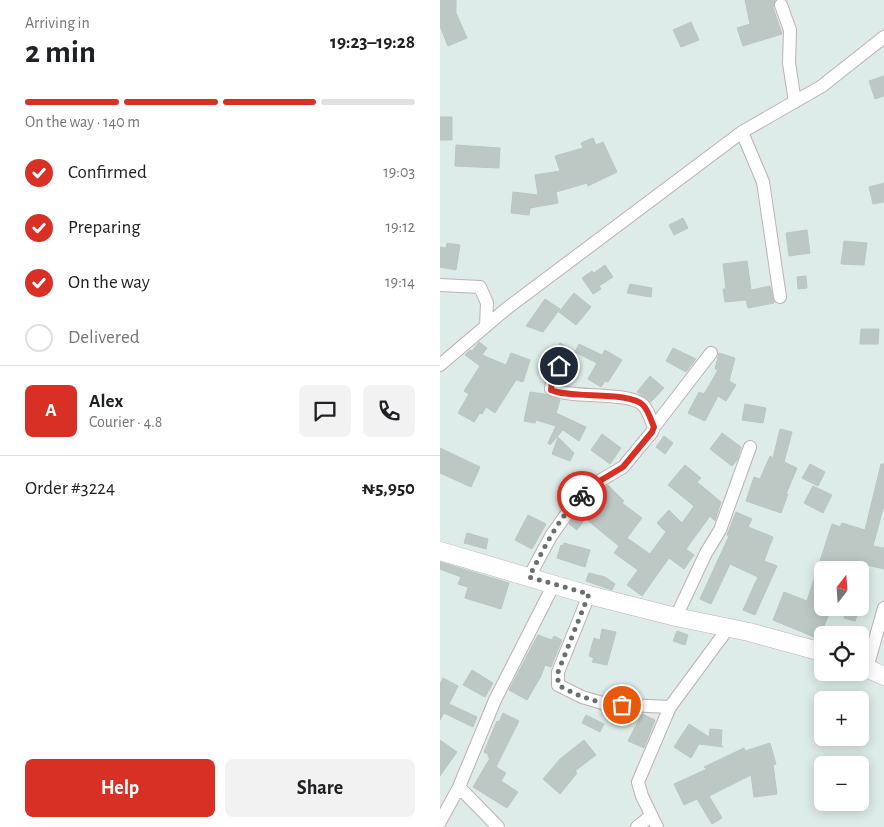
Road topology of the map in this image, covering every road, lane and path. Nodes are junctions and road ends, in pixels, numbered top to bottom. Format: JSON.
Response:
{"nodes":[{"id":1,"x":781,"y":5,"type":"dead end"},
{"id":2,"x":884,"y":37,"type":"edge"},
{"id":3,"x":794,"y":102,"type":"junction"},
{"id":4,"x":742,"y":132,"type":"junction"},
{"id":5,"x":440,"y":285,"type":"edge"},
{"id":6,"x":780,"y":297,"type":"dead end"},
{"id":7,"x":486,"y":326,"type":"junction"},
{"id":8,"x":710,"y":352,"type":"dead end"},
{"id":9,"x":440,"y":365,"type":"edge"},
{"id":10,"x":559,"y":366,"type":"dead end"},
{"id":11,"x":654,"y":427,"type":"junction"},
{"id":12,"x":750,"y":447,"type":"dead end"},
{"id":13,"x":440,"y":551,"type":"edge"},
{"id":14,"x":529,"y":577,"type":"junction"},
{"id":15,"x":554,"y":584,"type":"junction"},
{"id":16,"x":589,"y":594,"type":"junction"},
{"id":17,"x":884,"y":608,"type":"edge"},
{"id":18,"x":676,"y":617,"type":"junction"},
{"id":19,"x":729,"y":627,"type":"junction"},
{"id":20,"x":814,"y":650,"type":"edge"},
{"id":21,"x":869,"y":652,"type":"edge"},
{"id":22,"x":869,"y":668,"type":"edge"},
{"id":23,"x":884,"y":676,"type":"edge"},
{"id":24,"x":670,"y":708,"type":"junction"},
{"id":25,"x":458,"y":787,"type":"junction"},
{"id":26,"x":651,"y":816,"type":"junction"},
{"id":27,"x":440,"y":822,"type":"edge"},
{"id":28,"x":498,"y":827,"type":"edge"},
{"id":29,"x":637,"y":827,"type":"edge"},
{"id":30,"x":658,"y":827,"type":"edge"}],
"edges":[{"from":1,"to":3,"type":"street"},
{"from":2,"to":3,"type":"street"},
{"from":3,"to":4,"type":"street"},
{"from":4,"to":6,"type":"street"},
{"from":4,"to":7,"type":"street"},
{"from":5,"to":7,"type":"street"},
{"from":7,"to":9,"type":"street"},
{"from":8,"to":11,"type":"street"},
{"from":10,"to":11,"type":"street"},
{"from":11,"to":14,"type":"street"},
{"from":12,"to":18,"type":"street"},
{"from":13,"to":14,"type":"street"},
{"from":14,"to":15,"type":"street"},
{"from":15,"to":16,"type":"street"},
{"from":15,"to":25,"type":"street"},
{"from":16,"to":18,"type":"street"},
{"from":16,"to":24,"type":"street"},
{"from":17,"to":21,"type":"street"},
{"from":18,"to":19,"type":"street"},
{"from":19,"to":20,"type":"street"},
{"from":19,"to":24,"type":"street"},
{"from":22,"to":23,"type":"street"},
{"from":24,"to":26,"type":"street"},
{"from":25,"to":27,"type":"street"},
{"from":25,"to":28,"type":"street"},
{"from":26,"to":29,"type":"street"},
{"from":26,"to":30,"type":"street"}]}
